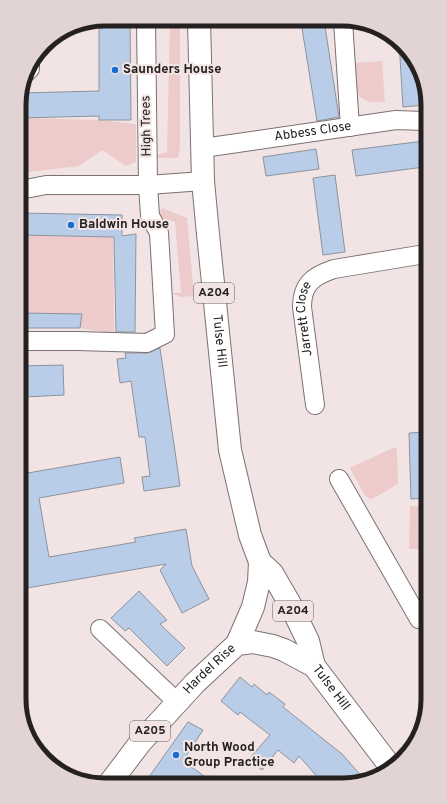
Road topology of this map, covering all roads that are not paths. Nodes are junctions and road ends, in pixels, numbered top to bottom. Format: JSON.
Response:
{"nodes":[{"id":1,"x":146,"y":26,"type":"edge"},
{"id":2,"x":199,"y":26,"type":"edge"},
{"id":3,"x":343,"y":26,"type":"edge"},
{"id":4,"x":421,"y":121,"type":"edge"},
{"id":5,"x":350,"y":127,"type":"junction"},
{"id":6,"x":203,"y":148,"type":"junction"},
{"id":7,"x":203,"y":181,"type":"junction"},
{"id":8,"x":148,"y":185,"type":"junction"},
{"id":9,"x":26,"y":189,"type":"edge"},
{"id":10,"x":421,"y":255,"type":"edge"},
{"id":11,"x":26,"y":341,"type":"edge"},
{"id":12,"x":315,"y":405,"type":"dead end"},
{"id":13,"x":339,"y":479,"type":"dead end"},
{"id":14,"x":260,"y":562,"type":"junction"},
{"id":15,"x":421,"y":619,"type":"edge"},
{"id":16,"x":100,"y":629,"type":"dead end"},
{"id":17,"x":238,"y":644,"type":"junction"},
{"id":18,"x":314,"y":666,"type":"junction"},
{"id":19,"x":177,"y":702,"type":"junction"},
{"id":20,"x":388,"y":763,"type":"edge"},
{"id":21,"x":114,"y":778,"type":"edge"}],
"edges":[{"from":1,"to":8,"type":"street","name":"High Trees"},
{"from":2,"to":6,"type":"main road","name":"Tulse Hill","number":"A204"},
{"from":3,"to":5,"type":"street"},
{"from":4,"to":5,"type":"street","name":"Abbess Close"},
{"from":5,"to":6,"type":"street","name":"Abbess Close"},
{"from":6,"to":7,"type":"main road","name":"Tulse Hill","number":"A204"},
{"from":7,"to":8,"type":"street"},
{"from":7,"to":14,"type":"main road","name":"Tulse Hill","number":"A204"},
{"from":8,"to":9,"type":"street"},
{"from":8,"to":11,"type":"street","name":"High Trees"},
{"from":10,"to":12,"type":"street","name":"Jarrett Close"},
{"from":13,"to":15,"type":"street"},
{"from":14,"to":17,"type":"main road","name":"Tulse Hill","number":"A204"},
{"from":14,"to":18,"type":"main road","name":"Tulse Hill","number":"A204"},
{"from":16,"to":19,"type":"street","name":"Hardel Rise"},
{"from":17,"to":18,"type":"main road","name":"Hardel Rise"},
{"from":17,"to":19,"type":"main road","name":"Hardel Rise","number":"A205"},
{"from":18,"to":20,"type":"main road","name":"Tulse Hill"},
{"from":19,"to":21,"type":"main road","name":"Hardel Rise","number":"A205"}]}
